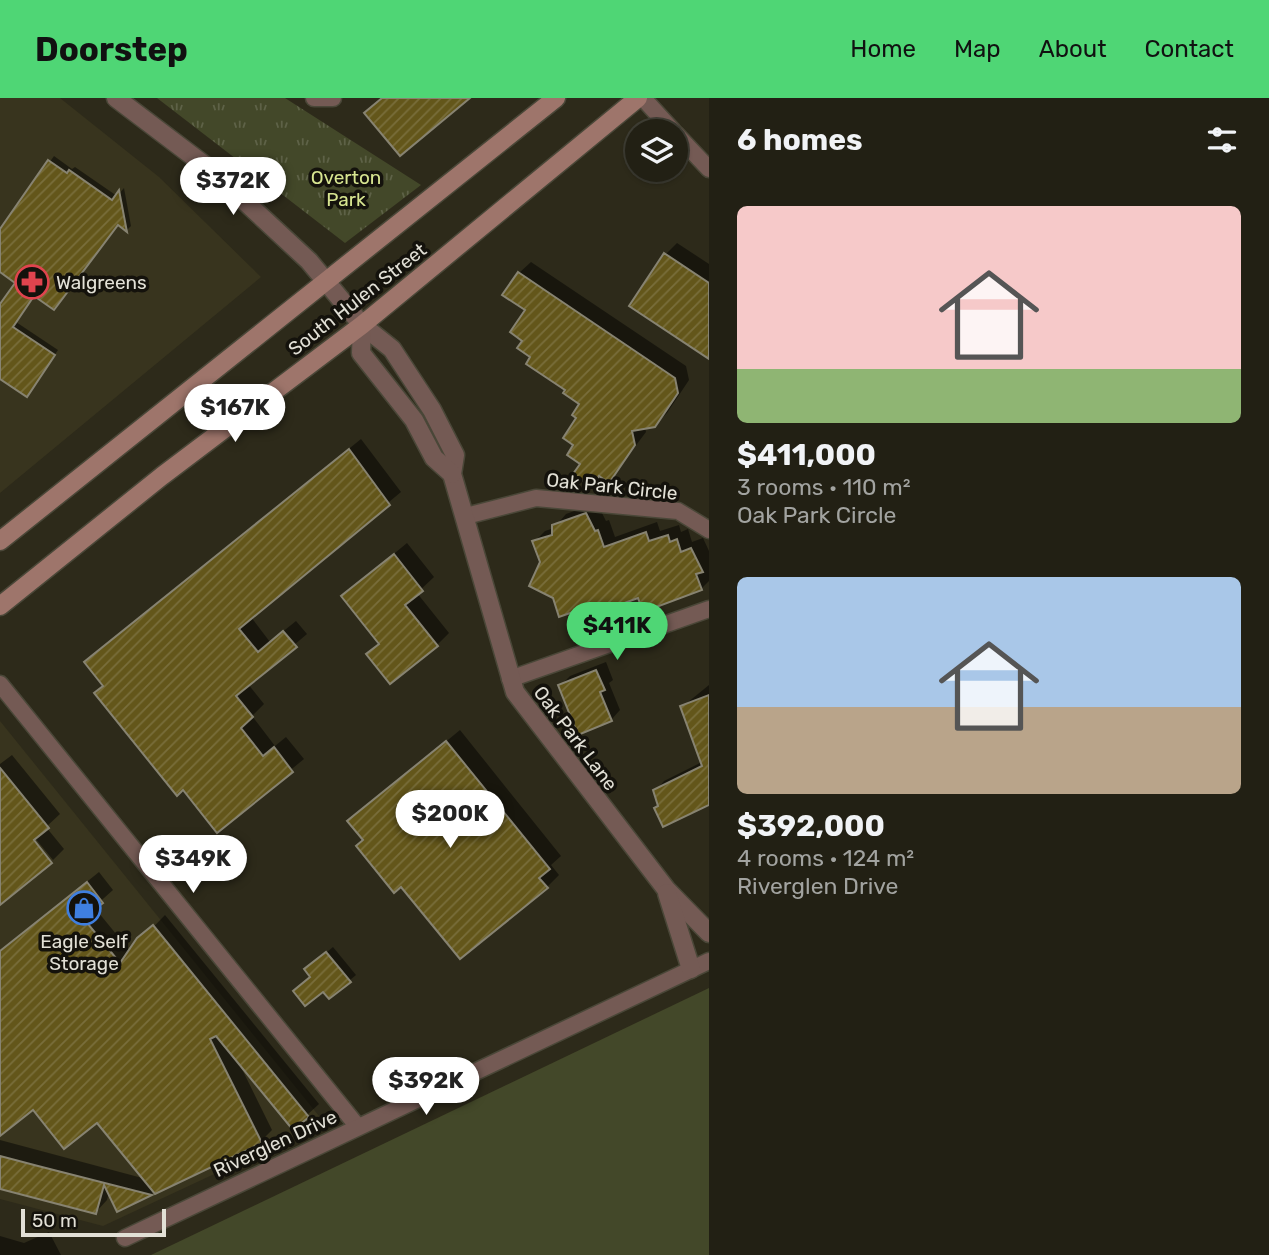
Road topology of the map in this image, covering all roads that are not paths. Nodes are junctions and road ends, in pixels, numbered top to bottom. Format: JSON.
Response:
{"nodes":[{"id":1,"x":116,"y":98,"type":"edge"},
{"id":2,"x":314,"y":98,"type":"edge"},
{"id":3,"x":333,"y":98,"type":"edge"},
{"id":4,"x":556,"y":98,"type":"edge"},
{"id":5,"x":638,"y":98,"type":"edge"},
{"id":6,"x":643,"y":98,"type":"edge"},
{"id":7,"x":662,"y":119,"type":"edge"},
{"id":8,"x":688,"y":147,"type":"edge"},
{"id":9,"x":709,"y":169,"type":"edge"},
{"id":10,"x":328,"y":281,"type":"junction"},
{"id":11,"x":362,"y":325,"type":"junction"},
{"id":12,"x":452,"y":474,"type":"junction"},
{"id":13,"x":466,"y":516,"type":"junction"},
{"id":14,"x":709,"y":530,"type":"edge"},
{"id":15,"x":0,"y":541,"type":"edge"},
{"id":16,"x":0,"y":606,"type":"edge"},
{"id":17,"x":709,"y":609,"type":"edge"},
{"id":18,"x":510,"y":679,"type":"junction"},
{"id":19,"x":0,"y":684,"type":"edge"},
{"id":20,"x":666,"y":890,"type":"junction"},
{"id":21,"x":709,"y":933,"type":"edge"},
{"id":22,"x":709,"y":961,"type":"edge"},
{"id":23,"x":691,"y":969,"type":"junction"},
{"id":24,"x":358,"y":1127,"type":"junction"},
{"id":25,"x":125,"y":1238,"type":"dead end"}],
"edges":[{"from":1,"to":10,"type":"street","name":"Oak Park Lane"},
{"from":2,"to":3,"type":"street"},
{"from":4,"to":10,"type":"main road","name":"South Hulen Street"},
{"from":5,"to":11,"type":"main road","name":"South Hulen Street"},
{"from":6,"to":7,"type":"street"},
{"from":8,"to":9,"type":"street"},
{"from":10,"to":11,"type":"street","name":"Oak Park Lane"},
{"from":10,"to":15,"type":"main road","name":"South Hulen Street"},
{"from":11,"to":12,"type":"street","name":"Oak Park Lane"},
{"from":11,"to":12,"type":"street","name":"Oak Park Lane"},
{"from":11,"to":16,"type":"main road","name":"South Hulen Street"},
{"from":12,"to":13,"type":"street","name":"Oak Park Lane"},
{"from":13,"to":14,"type":"street","name":"Oak Park Circle"},
{"from":13,"to":18,"type":"street","name":"Oak Park Lane"},
{"from":17,"to":18,"type":"street"},
{"from":18,"to":20,"type":"street","name":"Oak Park Lane"},
{"from":19,"to":24,"type":"street"},
{"from":20,"to":21,"type":"street","name":"Oak Park Lane"},
{"from":20,"to":23,"type":"street","name":"Oak Park Lane"},
{"from":22,"to":23,"type":"street","name":"Riverglen Drive"},
{"from":23,"to":24,"type":"street","name":"Riverglen Drive"},
{"from":24,"to":25,"type":"street","name":"Riverglen Drive"}]}
